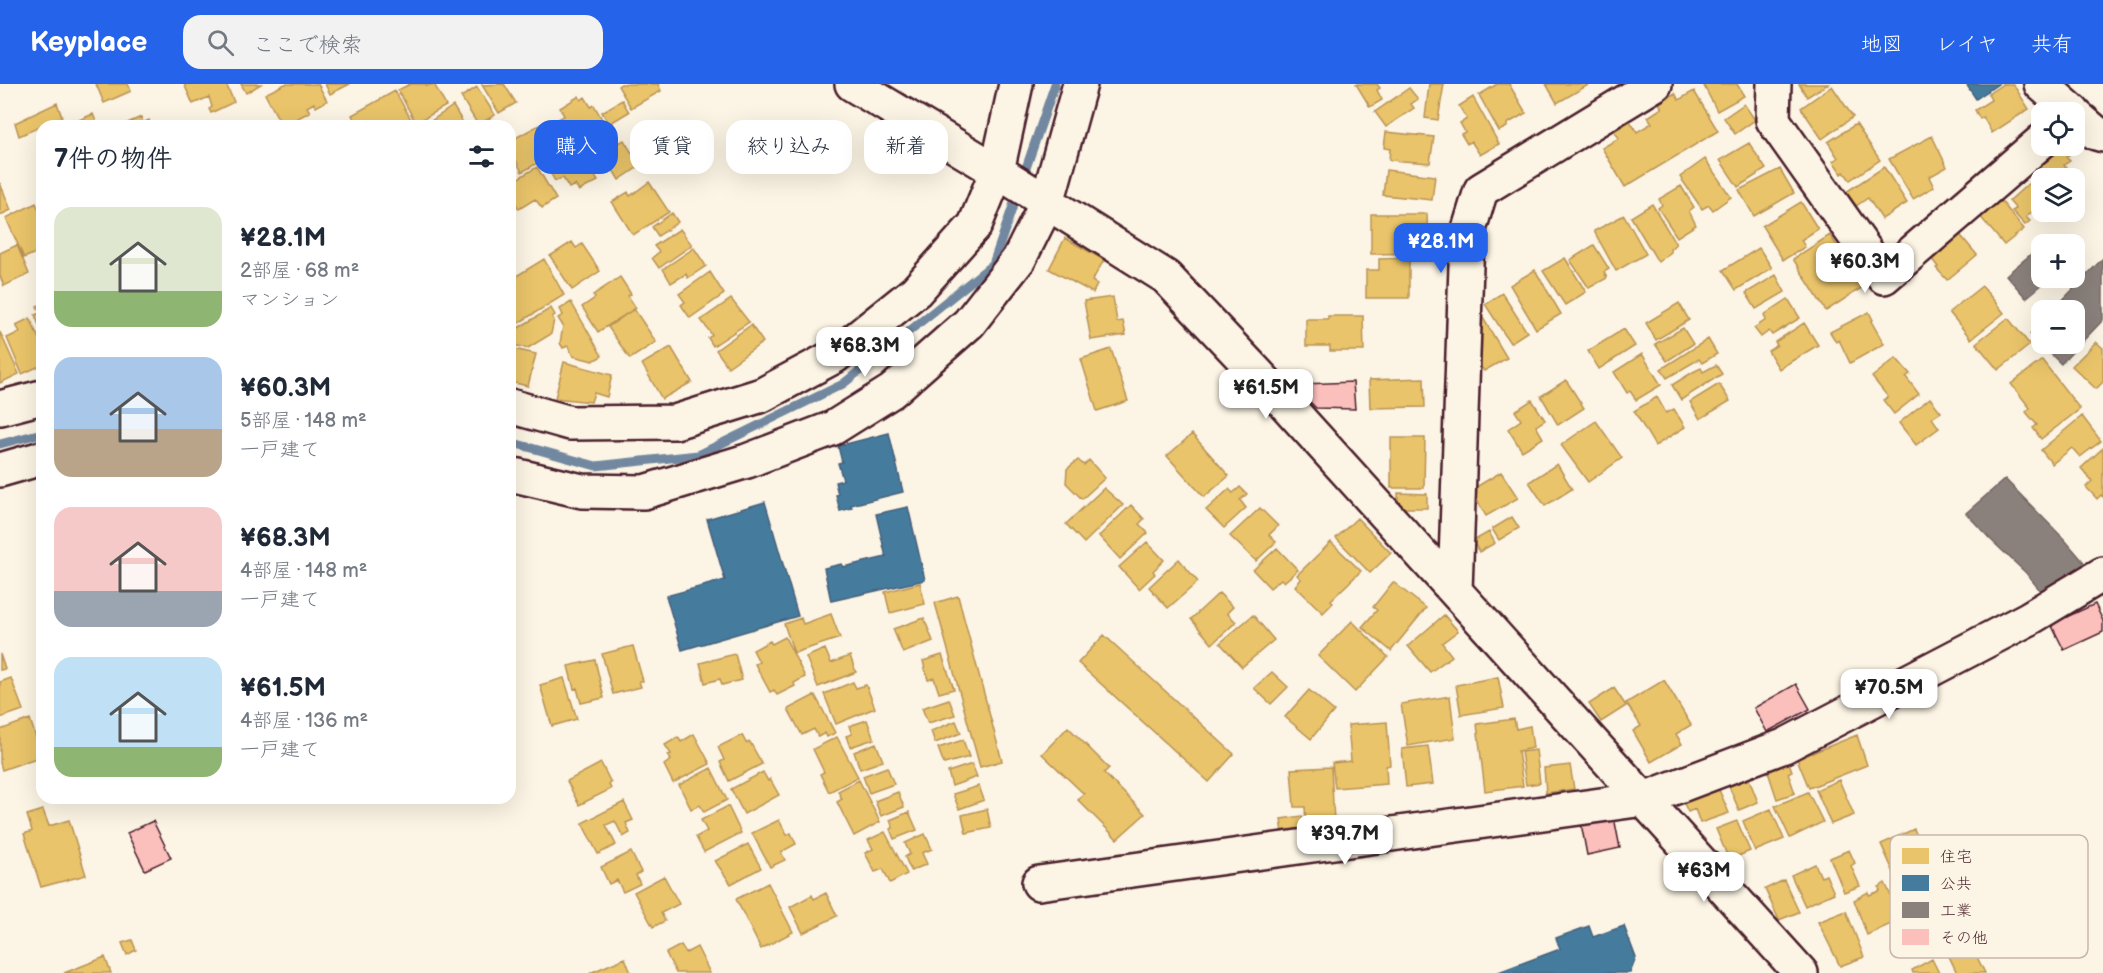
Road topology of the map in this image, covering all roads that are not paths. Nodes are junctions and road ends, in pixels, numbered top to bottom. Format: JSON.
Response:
{"nodes":[{"id":1,"x":852,"y":84,"type":"edge"},
{"id":2,"x":1016,"y":84,"type":"edge"},
{"id":3,"x":1080,"y":84,"type":"edge"},
{"id":4,"x":1655,"y":84,"type":"edge"},
{"id":5,"x":1774,"y":84,"type":"edge"},
{"id":6,"x":2041,"y":84,"type":"edge"},
{"id":7,"x":2061,"y":102,"type":"edge"},
{"id":8,"x":2085,"y":123,"type":"edge"},
{"id":9,"x":2103,"y":135,"type":"edge"},
{"id":10,"x":2031,"y":150,"type":"edge"},
{"id":11,"x":997,"y":171,"type":"junction"},
{"id":12,"x":1047,"y":202,"type":"junction"},
{"id":13,"x":36,"y":399,"type":"edge"},
{"id":14,"x":0,"y":408,"type":"edge"},
{"id":15,"x":516,"y":408,"type":"edge"},
{"id":16,"x":36,"y":460,"type":"edge"},
{"id":17,"x":0,"y":470,"type":"edge"},
{"id":18,"x":516,"y":475,"type":"edge"},
{"id":19,"x":2103,"y":574,"type":"edge"},
{"id":20,"x":1455,"y":591,"type":"junction"},
{"id":21,"x":1644,"y":799,"type":"junction"},
{"id":22,"x":1039,"y":883,"type":"dead end"},
{"id":23,"x":1801,"y":973,"type":"edge"}],
"edges":[{"from":1,"to":11,"type":"street"},
{"from":2,"to":11,"type":"street"},
{"from":3,"to":12,"type":"street"},
{"from":4,"to":20,"type":"street"},
{"from":5,"to":10,"type":"street"},
{"from":6,"to":7,"type":"street"},
{"from":8,"to":9,"type":"street"},
{"from":11,"to":12,"type":"street"},
{"from":11,"to":15,"type":"street"},
{"from":12,"to":18,"type":"street"},
{"from":12,"to":20,"type":"street"},
{"from":13,"to":14,"type":"street"},
{"from":16,"to":17,"type":"street"},
{"from":19,"to":21,"type":"street"},
{"from":20,"to":21,"type":"street"},
{"from":21,"to":22,"type":"street"},
{"from":21,"to":23,"type":"street"}]}
